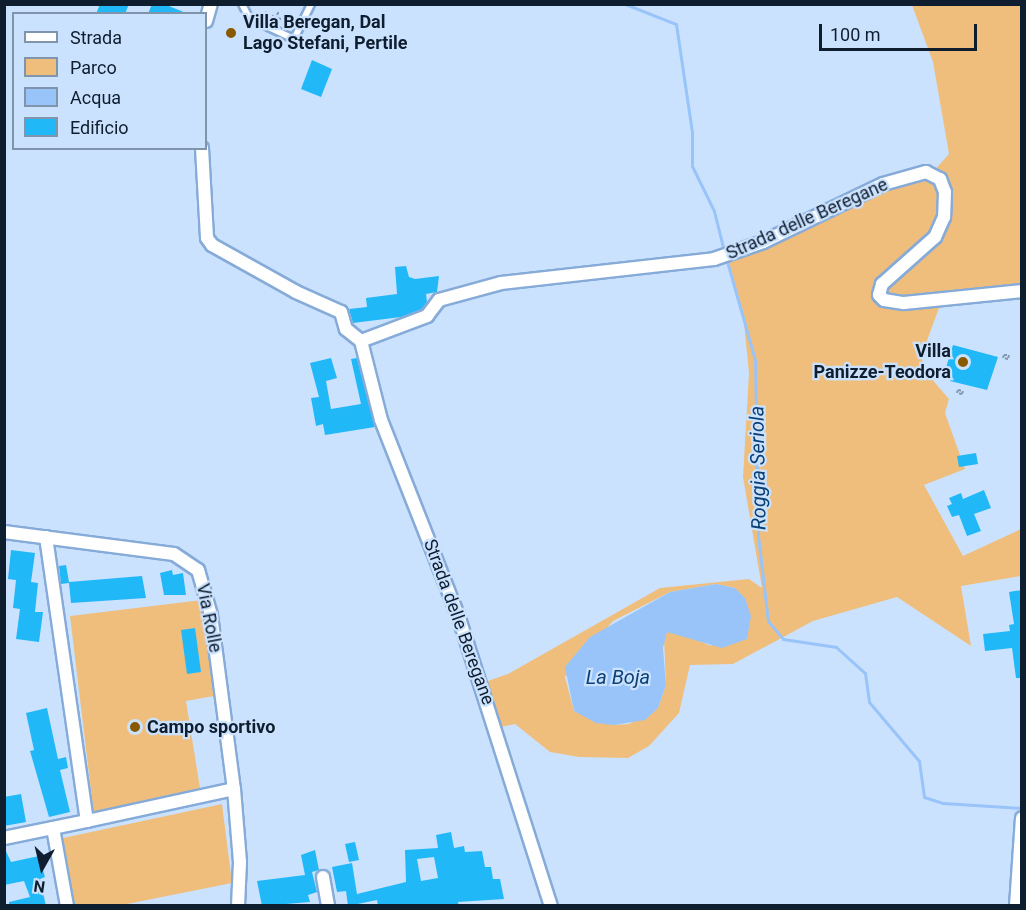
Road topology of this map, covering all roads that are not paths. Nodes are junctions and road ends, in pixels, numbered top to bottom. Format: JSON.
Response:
{"nodes":[{"id":1,"x":242,"y":4,"type":"edge"},
{"id":2,"x":311,"y":4,"type":"edge"},
{"id":3,"x":202,"y":150,"type":"edge"},
{"id":4,"x":1022,"y":291,"type":"edge"},
{"id":5,"x":361,"y":341,"type":"junction"},
{"id":6,"x":4,"y":532,"type":"edge"},
{"id":7,"x":46,"y":537,"type":"junction"},
{"id":8,"x":234,"y":789,"type":"junction"},
{"id":9,"x":1022,"y":818,"type":"edge"},
{"id":10,"x":87,"y":820,"type":"junction"},
{"id":11,"x":53,"y":828,"type":"junction"},
{"id":12,"x":4,"y":838,"type":"edge"},
{"id":13,"x":323,"y":877,"type":"dead end"},
{"id":14,"x":67,"y":906,"type":"edge"},
{"id":15,"x":238,"y":906,"type":"edge"},
{"id":16,"x":328,"y":906,"type":"edge"},
{"id":17,"x":551,"y":906,"type":"edge"},
{"id":18,"x":1016,"y":906,"type":"edge"}],
"edges":[{"from":1,"to":2,"type":"lane"},
{"from":3,"to":5,"type":"street","name":"Strada delle Beregane"},
{"from":4,"to":5,"type":"street","name":"Strada delle Beregane"},
{"from":5,"to":17,"type":"street","name":"Strada delle Beregane"},
{"from":6,"to":7,"type":"street","name":"Via Rolle"},
{"from":7,"to":8,"type":"street","name":"Via Rolle"},
{"from":7,"to":10,"type":"street"},
{"from":8,"to":10,"type":"street"},
{"from":8,"to":15,"type":"street","name":"Via Rolle"},
{"from":9,"to":18,"type":"street"},
{"from":10,"to":11,"type":"street"},
{"from":11,"to":12,"type":"street"},
{"from":11,"to":14,"type":"street"},
{"from":13,"to":16,"type":"street"}]}
